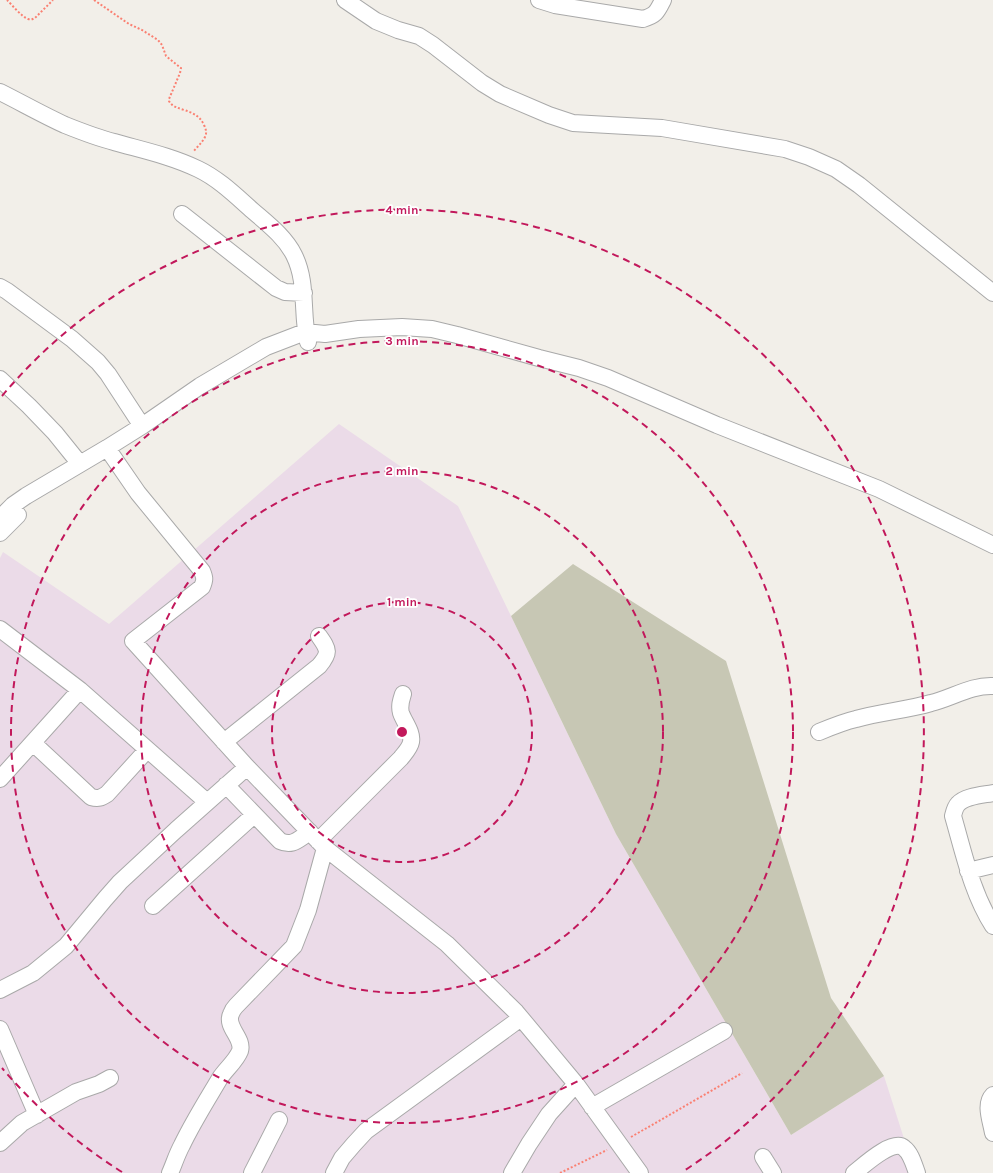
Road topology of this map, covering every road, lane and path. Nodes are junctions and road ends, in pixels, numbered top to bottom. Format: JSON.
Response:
{"nodes":[{"id":1,"x":7,"y":0,"type":"edge"},
{"id":2,"x":53,"y":0,"type":"edge"},
{"id":3,"x":94,"y":0,"type":"edge"},
{"id":4,"x":345,"y":0,"type":"edge"},
{"id":5,"x":539,"y":0,"type":"edge"},
{"id":6,"x":663,"y":0,"type":"edge"},
{"id":7,"x":0,"y":92,"type":"edge"},
{"id":8,"x":189,"y":165,"type":"junction"},
{"id":9,"x":182,"y":214,"type":"dead end"},
{"id":10,"x":0,"y":287,"type":"edge"},
{"id":11,"x":304,"y":293,"type":"junction"},
{"id":12,"x":993,"y":293,"type":"edge"},
{"id":13,"x":307,"y":338,"type":"junction"},
{"id":14,"x":0,"y":379,"type":"edge"},
{"id":15,"x":142,"y":426,"type":"junction"},
{"id":16,"x":110,"y":452,"type":"junction"},
{"id":17,"x":80,"y":464,"type":"junction"},
{"id":18,"x":0,"y":518,"type":"edge"},
{"id":19,"x":0,"y":533,"type":"edge"},
{"id":20,"x":993,"y":545,"type":"edge"},
{"id":21,"x":0,"y":629,"type":"edge"},
{"id":22,"x":319,"y":636,"type":"dead end"},
{"id":23,"x":993,"y":686,"type":"edge"},
{"id":24,"x":80,"y":690,"type":"junction"},
{"id":25,"x":403,"y":694,"type":"dead end"},
{"id":26,"x":819,"y":732,"type":"dead end"},
{"id":27,"x":224,"y":742,"type":"junction"},
{"id":28,"x":33,"y":743,"type":"junction"},
{"id":29,"x":147,"y":750,"type":"junction"},
{"id":30,"x":247,"y":766,"type":"junction"},
{"id":31,"x":0,"y":779,"type":"edge"},
{"id":32,"x":226,"y":785,"type":"junction"},
{"id":33,"x":993,"y":793,"type":"edge"},
{"id":34,"x":207,"y":802,"type":"junction"},
{"id":35,"x":254,"y":815,"type":"junction"},
{"id":36,"x":317,"y":840,"type":"junction"},
{"id":37,"x":993,"y":865,"type":"edge"},
{"id":38,"x":968,"y":872,"type":"junction"},
{"id":39,"x":152,"y":906,"type":"dead end"},
{"id":40,"x":993,"y":926,"type":"edge"},
{"id":41,"x":0,"y":990,"type":"edge"},
{"id":42,"x":521,"y":1018,"type":"junction"},
{"id":43,"x":0,"y":1029,"type":"edge"},
{"id":44,"x":724,"y":1031,"type":"dead end"},
{"id":45,"x":742,"y":1073,"type":"dead end"},
{"id":46,"x":110,"y":1078,"type":"dead end"},
{"id":47,"x":576,"y":1084,"type":"junction"},
{"id":48,"x":993,"y":1095,"type":"edge"},
{"id":49,"x":592,"y":1107,"type":"junction"},
{"id":50,"x":36,"y":1114,"type":"junction"},
{"id":51,"x":279,"y":1120,"type":"dead end"},
{"id":52,"x":993,"y":1133,"type":"edge"},
{"id":53,"x":0,"y":1143,"type":"edge"},
{"id":54,"x":619,"y":1144,"type":"junction"},
{"id":55,"x":763,"y":1157,"type":"dead end"},
{"id":56,"x":170,"y":1173,"type":"edge"},
{"id":57,"x":252,"y":1173,"type":"edge"},
{"id":58,"x":334,"y":1173,"type":"edge"},
{"id":59,"x":512,"y":1173,"type":"edge"},
{"id":60,"x":560,"y":1173,"type":"edge"},
{"id":61,"x":640,"y":1173,"type":"edge"},
{"id":62,"x":773,"y":1173,"type":"edge"},
{"id":63,"x":854,"y":1173,"type":"edge"},
{"id":64,"x":917,"y":1173,"type":"edge"}],
"edges":[{"from":1,"to":2,"type":"path"},
{"from":3,"to":8,"type":"path"},
{"from":4,"to":12,"type":"street"},
{"from":5,"to":6,"type":"street"},
{"from":7,"to":8,"type":"street"},
{"from":8,"to":11,"type":"street"},
{"from":9,"to":11,"type":"street"},
{"from":10,"to":15,"type":"street"},
{"from":11,"to":13,"type":"street"},
{"from":13,"to":15,"type":"street"},
{"from":13,"to":16,"type":"street"},
{"from":13,"to":20,"type":"street"},
{"from":14,"to":17,"type":"street"},
{"from":15,"to":16,"type":"street"},
{"from":16,"to":17,"type":"street"},
{"from":16,"to":19,"type":"street"},
{"from":16,"to":27,"type":"street"},
{"from":17,"to":18,"type":"street"},
{"from":21,"to":24,"type":"street"},
{"from":22,"to":27,"type":"street"},
{"from":23,"to":26,"type":"street"},
{"from":24,"to":28,"type":"street"},
{"from":24,"to":29,"type":"street"},
{"from":25,"to":36,"type":"street"},
{"from":27,"to":30,"type":"street"},
{"from":28,"to":29,"type":"street"},
{"from":28,"to":31,"type":"street"},
{"from":29,"to":34,"type":"street"},
{"from":30,"to":32,"type":"street"},
{"from":30,"to":36,"type":"street"},
{"from":32,"to":34,"type":"street"},
{"from":32,"to":35,"type":"street"},
{"from":33,"to":38,"type":"street"},
{"from":34,"to":41,"type":"street"},
{"from":35,"to":36,"type":"street"},
{"from":35,"to":39,"type":"street"},
{"from":36,"to":42,"type":"street"},
{"from":36,"to":56,"type":"street"},
{"from":37,"to":38,"type":"street"},
{"from":38,"to":40,"type":"street"},
{"from":42,"to":47,"type":"street"},
{"from":42,"to":58,"type":"street"},
{"from":43,"to":50,"type":"street"},
{"from":44,"to":49,"type":"street"},
{"from":45,"to":54,"type":"path"},
{"from":46,"to":50,"type":"street"},
{"from":47,"to":49,"type":"street"},
{"from":47,"to":59,"type":"street"},
{"from":48,"to":52,"type":"street"},
{"from":49,"to":54,"type":"street"},
{"from":50,"to":53,"type":"street"},
{"from":51,"to":57,"type":"street"},
{"from":54,"to":60,"type":"path"},
{"from":54,"to":61,"type":"street"},
{"from":55,"to":62,"type":"street"},
{"from":63,"to":64,"type":"street"}]}
